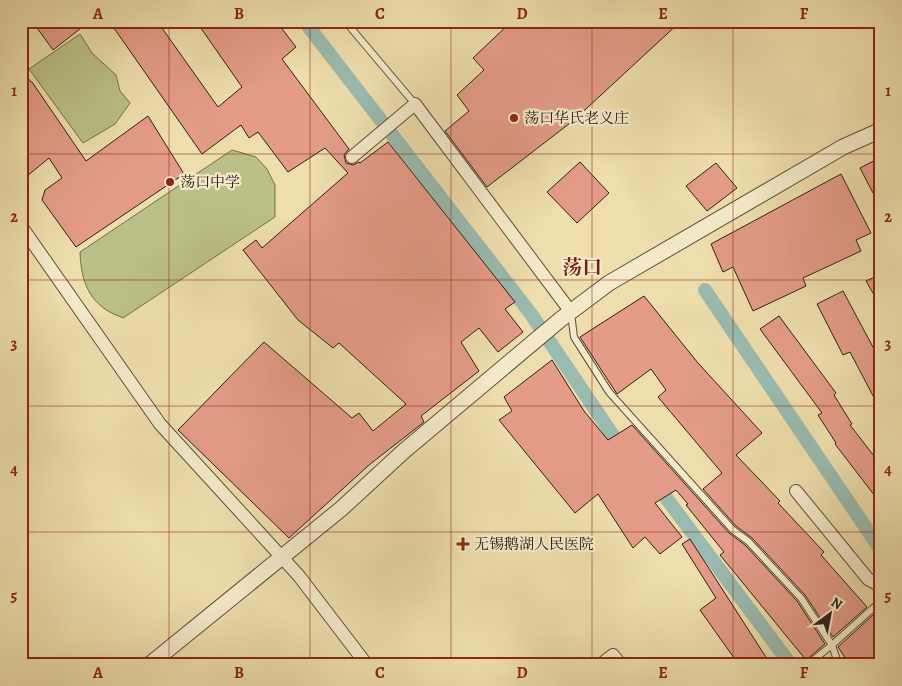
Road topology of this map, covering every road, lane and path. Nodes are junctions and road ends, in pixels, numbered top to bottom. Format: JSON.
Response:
{"nodes":[{"id":1,"x":345,"y":21,"type":"edge"},
{"id":2,"x":415,"y":104,"type":"junction"},
{"id":3,"x":881,"y":130,"type":"edge"},
{"id":4,"x":352,"y":157,"type":"dead end"},
{"id":5,"x":21,"y":226,"type":"edge"},
{"id":6,"x":566,"y":316,"type":"junction"},
{"id":7,"x":796,"y":491,"type":"dead end"},
{"id":8,"x":281,"y":557,"type":"junction"},
{"id":9,"x":881,"y":586,"type":"edge"},
{"id":10,"x":881,"y":601,"type":"edge"},
{"id":11,"x":832,"y":645,"type":"junction"},
{"id":12,"x":809,"y":663,"type":"edge"},
{"id":13,"x":149,"y":665,"type":"edge"},
{"id":14,"x":367,"y":665,"type":"edge"},
{"id":15,"x":600,"y":665,"type":"edge"},
{"id":16,"x":621,"y":665,"type":"edge"},
{"id":17,"x":840,"y":665,"type":"edge"}],
"edges":[{"from":1,"to":2,"type":"lane"},
{"from":2,"to":4,"type":"street"},
{"from":2,"to":6,"type":"street"},
{"from":3,"to":6,"type":"street"},
{"from":5,"to":8,"type":"street"},
{"from":6,"to":8,"type":"street"},
{"from":6,"to":11,"type":"lane"},
{"from":7,"to":9,"type":"street"},
{"from":8,"to":13,"type":"street"},
{"from":8,"to":14,"type":"street"},
{"from":10,"to":11,"type":"lane"},
{"from":11,"to":12,"type":"lane"},
{"from":11,"to":17,"type":"lane"},
{"from":15,"to":16,"type":"street"}]}
